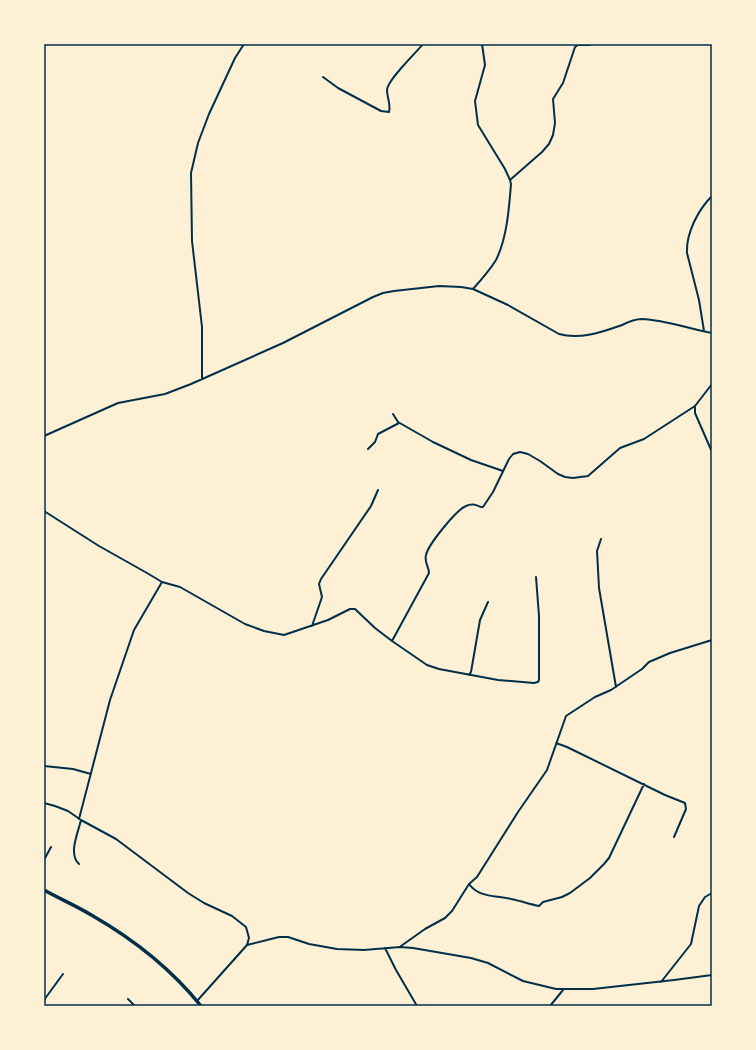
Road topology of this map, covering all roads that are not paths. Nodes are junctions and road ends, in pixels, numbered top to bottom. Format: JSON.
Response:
{"nodes":[{"id":1,"x":244,"y":44,"type":"edge"},
{"id":2,"x":423,"y":44,"type":"edge"},
{"id":3,"x":482,"y":44,"type":"edge"},
{"id":4,"x":590,"y":45,"type":"dead end"},
{"id":5,"x":323,"y":77,"type":"dead end"},
{"id":6,"x":510,"y":180,"type":"junction"},
{"id":7,"x":712,"y":196,"type":"edge"},
{"id":8,"x":473,"y":289,"type":"junction"},
{"id":9,"x":704,"y":331,"type":"junction"},
{"id":10,"x":712,"y":332,"type":"edge"},
{"id":11,"x":202,"y":379,"type":"junction"},
{"id":12,"x":712,"y":384,"type":"edge"},
{"id":13,"x":695,"y":406,"type":"junction"},
{"id":14,"x":393,"y":414,"type":"dead end"},
{"id":15,"x":400,"y":423,"type":"junction"},
{"id":16,"x":44,"y":436,"type":"edge"},
{"id":17,"x":368,"y":449,"type":"dead end"},
{"id":18,"x":712,"y":452,"type":"edge"},
{"id":19,"x":503,"y":471,"type":"junction"},
{"id":20,"x":378,"y":490,"type":"dead end"},
{"id":21,"x":44,"y":511,"type":"edge"},
{"id":22,"x":600,"y":539,"type":"dead end"},
{"id":23,"x":536,"y":577,"type":"dead end"},
{"id":24,"x":162,"y":582,"type":"junction"},
{"id":25,"x":488,"y":602,"type":"dead end"},
{"id":26,"x":312,"y":626,"type":"junction"},
{"id":27,"x":712,"y":640,"type":"edge"},
{"id":28,"x":392,"y":641,"type":"junction"},
{"id":29,"x":469,"y":675,"type":"junction"},
{"id":30,"x":616,"y":687,"type":"junction"},
{"id":31,"x":556,"y":743,"type":"junction"},
{"id":32,"x":44,"y":766,"type":"edge"},
{"id":33,"x":91,"y":774,"type":"junction"},
{"id":34,"x":644,"y":784,"type":"junction"},
{"id":35,"x":44,"y":803,"type":"edge"},
{"id":36,"x":80,"y":820,"type":"junction"},
{"id":37,"x":674,"y":837,"type":"dead end"},
{"id":38,"x":51,"y":847,"type":"dead end"},
{"id":39,"x":44,"y":860,"type":"edge"},
{"id":40,"x":78,"y":864,"type":"dead end"},
{"id":41,"x":469,"y":884,"type":"junction"},
{"id":42,"x":44,"y":890,"type":"edge"},
{"id":43,"x":712,"y":893,"type":"edge"},
{"id":44,"x":247,"y":945,"type":"junction"},
{"id":45,"x":400,"y":947,"type":"junction"},
{"id":46,"x":385,"y":948,"type":"junction"},
{"id":47,"x":63,"y":974,"type":"dead end"},
{"id":48,"x":712,"y":974,"type":"edge"},
{"id":49,"x":661,"y":982,"type":"junction"},
{"id":50,"x":563,"y":990,"type":"junction"},
{"id":51,"x":128,"y":999,"type":"dead end"},
{"id":52,"x":44,"y":1000,"type":"edge"},
{"id":53,"x":197,"y":1001,"type":"junction"},
{"id":54,"x":135,"y":1006,"type":"edge"},
{"id":55,"x":201,"y":1006,"type":"edge"},
{"id":56,"x":417,"y":1006,"type":"edge"},
{"id":57,"x":550,"y":1006,"type":"edge"}],
"edges":[{"from":1,"to":11,"type":"street"},
{"from":2,"to":5,"type":"street"},
{"from":3,"to":6,"type":"street"},
{"from":4,"to":6,"type":"street"},
{"from":6,"to":8,"type":"street"},
{"from":7,"to":9,"type":"street"},
{"from":8,"to":9,"type":"street"},
{"from":8,"to":11,"type":"street"},
{"from":9,"to":10,"type":"street"},
{"from":11,"to":16,"type":"street"},
{"from":12,"to":13,"type":"street"},
{"from":13,"to":18,"type":"street"},
{"from":13,"to":19,"type":"street"},
{"from":14,"to":15,"type":"street"},
{"from":15,"to":17,"type":"street"},
{"from":15,"to":19,"type":"street"},
{"from":19,"to":28,"type":"street"},
{"from":20,"to":26,"type":"street"},
{"from":21,"to":24,"type":"street"},
{"from":22,"to":30,"type":"street"},
{"from":23,"to":29,"type":"street"},
{"from":24,"to":26,"type":"street"},
{"from":24,"to":33,"type":"street"},
{"from":25,"to":29,"type":"street"},
{"from":26,"to":28,"type":"street"},
{"from":27,"to":30,"type":"street"},
{"from":28,"to":29,"type":"street"},
{"from":30,"to":31,"type":"street"},
{"from":31,"to":34,"type":"street"},
{"from":31,"to":41,"type":"street"},
{"from":32,"to":33,"type":"street"},
{"from":33,"to":36,"type":"street"},
{"from":34,"to":37,"type":"street"},
{"from":34,"to":41,"type":"street"},
{"from":35,"to":36,"type":"street"},
{"from":36,"to":40,"type":"street"},
{"from":36,"to":44,"type":"street"},
{"from":38,"to":39,"type":"street"},
{"from":41,"to":45,"type":"street"},
{"from":42,"to":53,"type":"main road"},
{"from":43,"to":49,"type":"street"},
{"from":44,"to":46,"type":"street"},
{"from":44,"to":53,"type":"street"},
{"from":45,"to":46,"type":"street"},
{"from":45,"to":50,"type":"street"},
{"from":46,"to":56,"type":"street"},
{"from":47,"to":52,"type":"street"},
{"from":48,"to":49,"type":"street"},
{"from":49,"to":50,"type":"street"},
{"from":50,"to":57,"type":"street"},
{"from":51,"to":54,"type":"street"},
{"from":53,"to":55,"type":"main road"}]}
